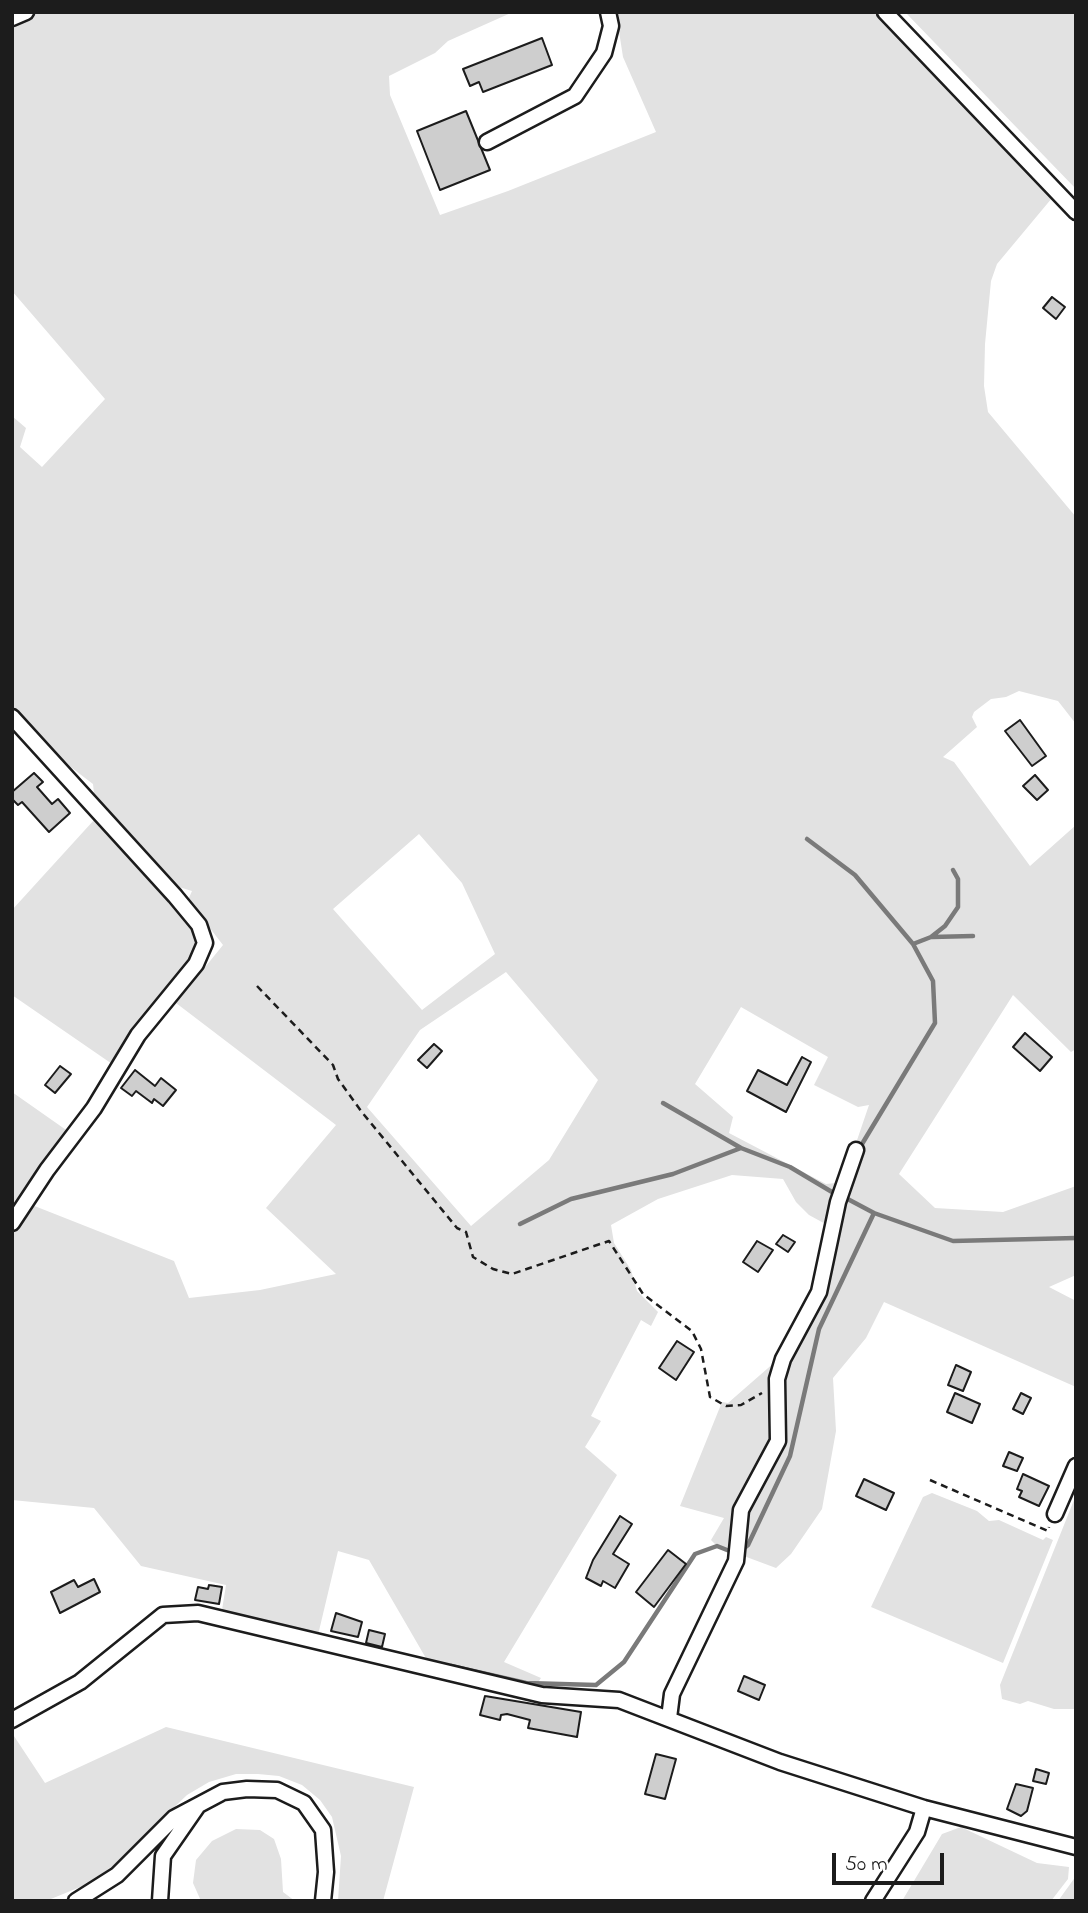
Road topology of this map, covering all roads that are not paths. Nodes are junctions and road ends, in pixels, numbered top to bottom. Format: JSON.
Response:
{"nodes":[{"id":1,"x":26,"y":12,"type":"edge"},
{"id":2,"x":608,"y":12,"type":"edge"},
{"id":3,"x":885,"y":12,"type":"edge"},
{"id":4,"x":12,"y":18,"type":"edge"},
{"id":5,"x":487,"y":142,"type":"dead end"},
{"id":6,"x":1076,"y":212,"type":"edge"},
{"id":7,"x":12,"y":717,"type":"edge"},
{"id":8,"x":856,"y":1150,"type":"dead end"},
{"id":9,"x":12,"y":1223,"type":"edge"},
{"id":10,"x":1076,"y":1466,"type":"edge"},
{"id":11,"x":1055,"y":1514,"type":"road end"},
{"id":12,"x":669,"y":1718,"type":"junction"},
{"id":13,"x":12,"y":1720,"type":"edge"},
{"id":14,"x":198,"y":1806,"type":"junction"},
{"id":15,"x":925,"y":1808,"type":"junction"},
{"id":16,"x":1076,"y":1847,"type":"edge"},
{"id":17,"x":76,"y":1901,"type":"edge"},
{"id":18,"x":160,"y":1901,"type":"edge"},
{"id":19,"x":323,"y":1901,"type":"edge"},
{"id":20,"x":873,"y":1901,"type":"edge"}],
"edges":[{"from":1,"to":4,"type":"street"},
{"from":2,"to":5,"type":"street"},
{"from":3,"to":6,"type":"street"},
{"from":7,"to":9,"type":"street"},
{"from":8,"to":12,"type":"street"},
{"from":10,"to":11,"type":"street"},
{"from":12,"to":13,"type":"street"},
{"from":12,"to":15,"type":"street"},
{"from":14,"to":17,"type":"street"},
{"from":14,"to":18,"type":"street"},
{"from":14,"to":19,"type":"street"},
{"from":15,"to":16,"type":"street"},
{"from":15,"to":20,"type":"street"}]}
